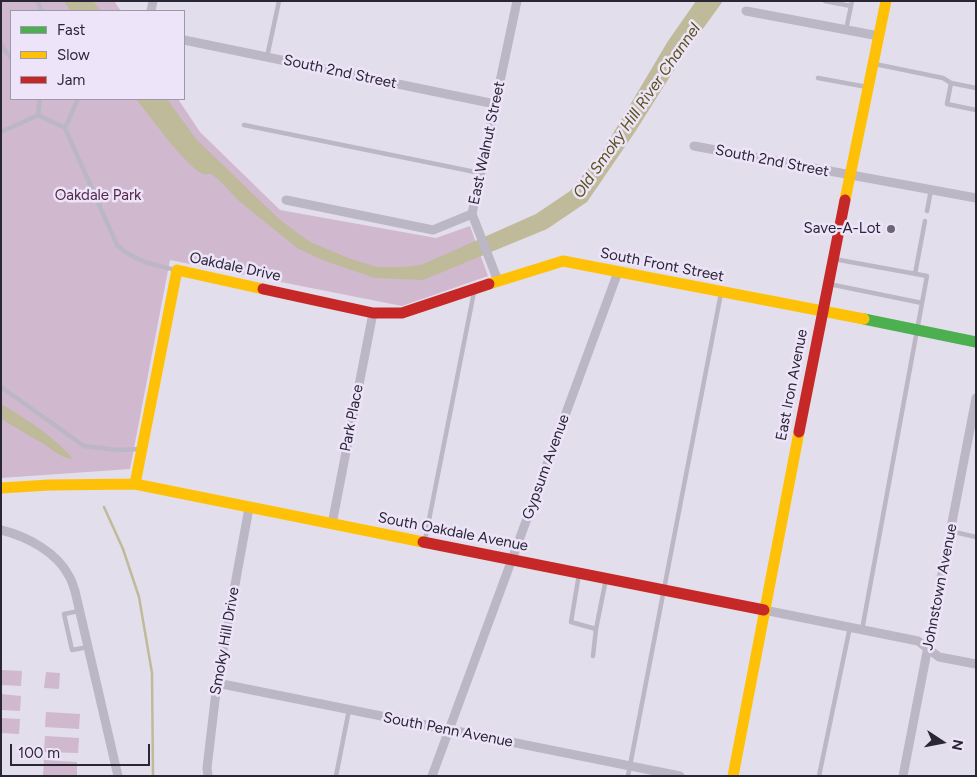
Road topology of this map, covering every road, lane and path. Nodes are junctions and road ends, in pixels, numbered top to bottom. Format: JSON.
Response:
{"nodes":[{"id":1,"x":279,"y":1,"type":"edge"},
{"id":2,"x":517,"y":1,"type":"edge"},
{"id":3,"x":825,"y":1,"type":"edge"},
{"id":4,"x":886,"y":1,"type":"edge"},
{"id":5,"x":851,"y":4,"type":"edge"},
{"id":6,"x":746,"y":11,"type":"dead end"},
{"id":7,"x":846,"y":30,"type":"junction"},
{"id":8,"x":879,"y":36,"type":"junction"},
{"id":9,"x":185,"y":40,"type":"edge"},
{"id":10,"x":1,"y":45,"type":"edge"},
{"id":11,"x":10,"y":57,"type":"edge"},
{"id":12,"x":267,"y":57,"type":"junction"},
{"id":13,"x":873,"y":64,"type":"junction"},
{"id":14,"x":818,"y":78,"type":"dead end"},
{"id":15,"x":951,"y":83,"type":"junction"},
{"id":16,"x":868,"y":87,"type":"junction"},
{"id":17,"x":976,"y":88,"type":"edge"},
{"id":18,"x":40,"y":100,"type":"edge"},
{"id":19,"x":78,"y":100,"type":"edge"},
{"id":20,"x":495,"y":104,"type":"junction"},
{"id":21,"x":976,"y":110,"type":"edge"},
{"id":22,"x":38,"y":115,"type":"junction"},
{"id":23,"x":244,"y":125,"type":"dead end"},
{"id":24,"x":65,"y":128,"type":"junction"},
{"id":25,"x":1,"y":132,"type":"edge"},
{"id":26,"x":694,"y":146,"type":"dead end"},
{"id":27,"x":480,"y":173,"type":"junction"},
{"id":28,"x":850,"y":176,"type":"junction"},
{"id":29,"x":931,"y":190,"type":"junction"},
{"id":30,"x":976,"y":198,"type":"edge"},
{"id":31,"x":286,"y":200,"type":"dead end"},
{"id":32,"x":927,"y":211,"type":"dead end"},
{"id":33,"x":472,"y":214,"type":"junction"},
{"id":34,"x":925,"y":221,"type":"dead end"},
{"id":35,"x":833,"y":258,"type":"junction"},
{"id":36,"x":176,"y":270,"type":"junction"},
{"id":37,"x":618,"y":272,"type":"junction"},
{"id":38,"x":915,"y":274,"type":"junction"},
{"id":39,"x":498,"y":281,"type":"junction"},
{"id":40,"x":827,"y":284,"type":"junction"},
{"id":41,"x":475,"y":288,"type":"junction"},
{"id":42,"x":722,"y":291,"type":"junction"},
{"id":43,"x":922,"y":303,"type":"junction"},
{"id":44,"x":822,"y":310,"type":"junction"},
{"id":45,"x":373,"y":312,"type":"junction"},
{"id":46,"x":918,"y":330,"type":"junction"},
{"id":47,"x":976,"y":342,"type":"edge"},
{"id":48,"x":1,"y":387,"type":"edge"},
{"id":49,"x":976,"y":398,"type":"edge"},
{"id":50,"x":974,"y":416,"type":"edge"},
{"id":51,"x":142,"y":449,"type":"junction"},
{"id":52,"x":135,"y":484,"type":"junction"},
{"id":53,"x":1,"y":489,"type":"edge"},
{"id":54,"x":249,"y":508,"type":"junction"},
{"id":55,"x":332,"y":524,"type":"junction"},
{"id":56,"x":1,"y":530,"type":"edge"},
{"id":57,"x":950,"y":532,"type":"junction"},
{"id":58,"x":976,"y":537,"type":"edge"},
{"id":59,"x":425,"y":542,"type":"junction"},
{"id":60,"x":512,"y":558,"type":"junction"},
{"id":61,"x":579,"y":572,"type":"junction"},
{"id":62,"x":606,"y":578,"type":"junction"},
{"id":63,"x":664,"y":590,"type":"junction"},
{"id":64,"x":764,"y":610,"type":"junction"},
{"id":65,"x":79,"y":611,"type":"junction"},
{"id":66,"x":850,"y":627,"type":"junction"},
{"id":67,"x":596,"y":629,"type":"junction"},
{"id":68,"x":862,"y":630,"type":"junction"},
{"id":69,"x":88,"y":647,"type":"junction"},
{"id":70,"x":928,"y":649,"type":"junction"},
{"id":71,"x":593,"y":656,"type":"dead end"},
{"id":72,"x":976,"y":664,"type":"edge"},
{"id":73,"x":217,"y":683,"type":"junction"},
{"id":74,"x":349,"y":710,"type":"junction"},
{"id":75,"x":449,"y":731,"type":"junction"},
{"id":76,"x":630,"y":766,"type":"junction"},
{"id":77,"x":118,"y":776,"type":"edge"},
{"id":78,"x":208,"y":776,"type":"edge"},
{"id":79,"x":336,"y":776,"type":"edge"},
{"id":80,"x":432,"y":776,"type":"edge"},
{"id":81,"x":628,"y":776,"type":"edge"},
{"id":82,"x":680,"y":776,"type":"edge"},
{"id":83,"x":733,"y":776,"type":"edge"},
{"id":84,"x":819,"y":776,"type":"edge"},
{"id":85,"x":903,"y":776,"type":"edge"}],
"edges":[{"from":1,"to":12,"type":"lane"},
{"from":2,"to":20,"type":"street","name":"East Walnut Street"},
{"from":3,"to":5,"type":"lane"},
{"from":4,"to":8,"type":"street","name":"East Iron Avenue"},
{"from":5,"to":7,"type":"lane"},
{"from":6,"to":7,"type":"street"},
{"from":7,"to":8,"type":"street"},
{"from":8,"to":13,"type":"street","name":"East Iron Avenue"},
{"from":9,"to":12,"type":"street","name":"South 2nd Street"},
{"from":10,"to":11,"type":"lane"},
{"from":12,"to":20,"type":"street","name":"South 2nd Street"},
{"from":13,"to":15,"type":"lane"},
{"from":13,"to":16,"type":"street","name":"East Iron Avenue"},
{"from":14,"to":16,"type":"lane"},
{"from":15,"to":17,"type":"lane"},
{"from":15,"to":21,"type":"lane"},
{"from":16,"to":28,"type":"street","name":"East Iron Avenue"},
{"from":18,"to":22,"type":"lane"},
{"from":19,"to":24,"type":"lane"},
{"from":20,"to":27,"type":"street","name":"East Walnut Street"},
{"from":22,"to":24,"type":"lane"},
{"from":22,"to":25,"type":"lane"},
{"from":23,"to":27,"type":"lane"},
{"from":24,"to":36,"type":"lane"},
{"from":26,"to":28,"type":"street","name":"South 2nd Street"},
{"from":27,"to":33,"type":"street","name":"East Walnut Street"},
{"from":28,"to":29,"type":"street","name":"South 2nd Street"},
{"from":28,"to":35,"type":"street","name":"East Iron Avenue"},
{"from":29,"to":30,"type":"street","name":"South 2nd Street"},
{"from":29,"to":32,"type":"lane"},
{"from":31,"to":33,"type":"street"},
{"from":33,"to":39,"type":"street","name":"East Walnut Street"},
{"from":34,"to":38,"type":"lane"},
{"from":35,"to":38,"type":"lane"},
{"from":35,"to":40,"type":"street","name":"East Iron Avenue"},
{"from":36,"to":45,"type":"street","name":"Oakdale Drive"},
{"from":36,"to":51,"type":"street","name":"Oakdale Drive"},
{"from":37,"to":39,"type":"street","name":"South Front Street"},
{"from":37,"to":42,"type":"street","name":"South Front Street"},
{"from":37,"to":60,"type":"street","name":"Gypsum Avenue"},
{"from":38,"to":43,"type":"lane"},
{"from":39,"to":41,"type":"street","name":"Oakdale Drive"},
{"from":40,"to":43,"type":"lane"},
{"from":40,"to":44,"type":"street","name":"East Iron Avenue"},
{"from":41,"to":45,"type":"street","name":"Oakdale Drive"},
{"from":41,"to":59,"type":"lane"},
{"from":42,"to":44,"type":"street","name":"South Front Street"},
{"from":42,"to":63,"type":"lane"},
{"from":43,"to":46,"type":"lane"},
{"from":44,"to":46,"type":"street","name":"South Front Street"},
{"from":44,"to":64,"type":"street","name":"East Iron Avenue"},
{"from":45,"to":55,"type":"street","name":"Park Place"},
{"from":46,"to":47,"type":"street","name":"South Front Street"},
{"from":46,"to":68,"type":"lane"},
{"from":48,"to":51,"type":"lane"},
{"from":49,"to":50,"type":"street","name":"Johnstown Avenue"},
{"from":50,"to":57,"type":"street","name":"Johnstown Avenue"},
{"from":51,"to":52,"type":"street","name":"Oakdale Drive"},
{"from":52,"to":53,"type":"street","name":"South Oakdale Avenue"},
{"from":52,"to":54,"type":"street","name":"South Oakdale Avenue"},
{"from":54,"to":55,"type":"street","name":"South Oakdale Avenue"},
{"from":54,"to":73,"type":"street","name":"Smoky Hill Drive"},
{"from":55,"to":59,"type":"street","name":"South Oakdale Avenue"},
{"from":56,"to":65,"type":"street"},
{"from":57,"to":58,"type":"lane"},
{"from":57,"to":70,"type":"street","name":"Johnstown Avenue"},
{"from":59,"to":60,"type":"street","name":"South Oakdale Avenue"},
{"from":60,"to":61,"type":"street","name":"South Oakdale Avenue"},
{"from":60,"to":75,"type":"street","name":"Gypsum Avenue"},
{"from":61,"to":62,"type":"street","name":"South Oakdale Avenue"},
{"from":61,"to":67,"type":"lane"},
{"from":62,"to":63,"type":"street","name":"South Oakdale Avenue"},
{"from":62,"to":67,"type":"lane"},
{"from":63,"to":64,"type":"street","name":"South Oakdale Avenue"},
{"from":63,"to":76,"type":"lane"},
{"from":64,"to":66,"type":"street"},
{"from":64,"to":83,"type":"street","name":"East Iron Avenue"},
{"from":65,"to":69,"type":"street"},
{"from":65,"to":69,"type":"lane"},
{"from":66,"to":68,"type":"street"},
{"from":66,"to":84,"type":"lane"},
{"from":67,"to":71,"type":"lane"},
{"from":68,"to":70,"type":"street"},
{"from":69,"to":77,"type":"street"},
{"from":70,"to":72,"type":"street"},
{"from":70,"to":85,"type":"street","name":"Johnstown Avenue"},
{"from":73,"to":74,"type":"street","name":"South Penn Avenue"},
{"from":73,"to":78,"type":"street","name":"Smoky Hill Drive"},
{"from":74,"to":75,"type":"street","name":"South Penn Avenue"},
{"from":74,"to":79,"type":"lane"},
{"from":75,"to":76,"type":"street","name":"South Penn Avenue"},
{"from":75,"to":80,"type":"street","name":"Gypsum Avenue"},
{"from":76,"to":81,"type":"lane"},
{"from":76,"to":82,"type":"street","name":"South Penn Avenue"}]}
